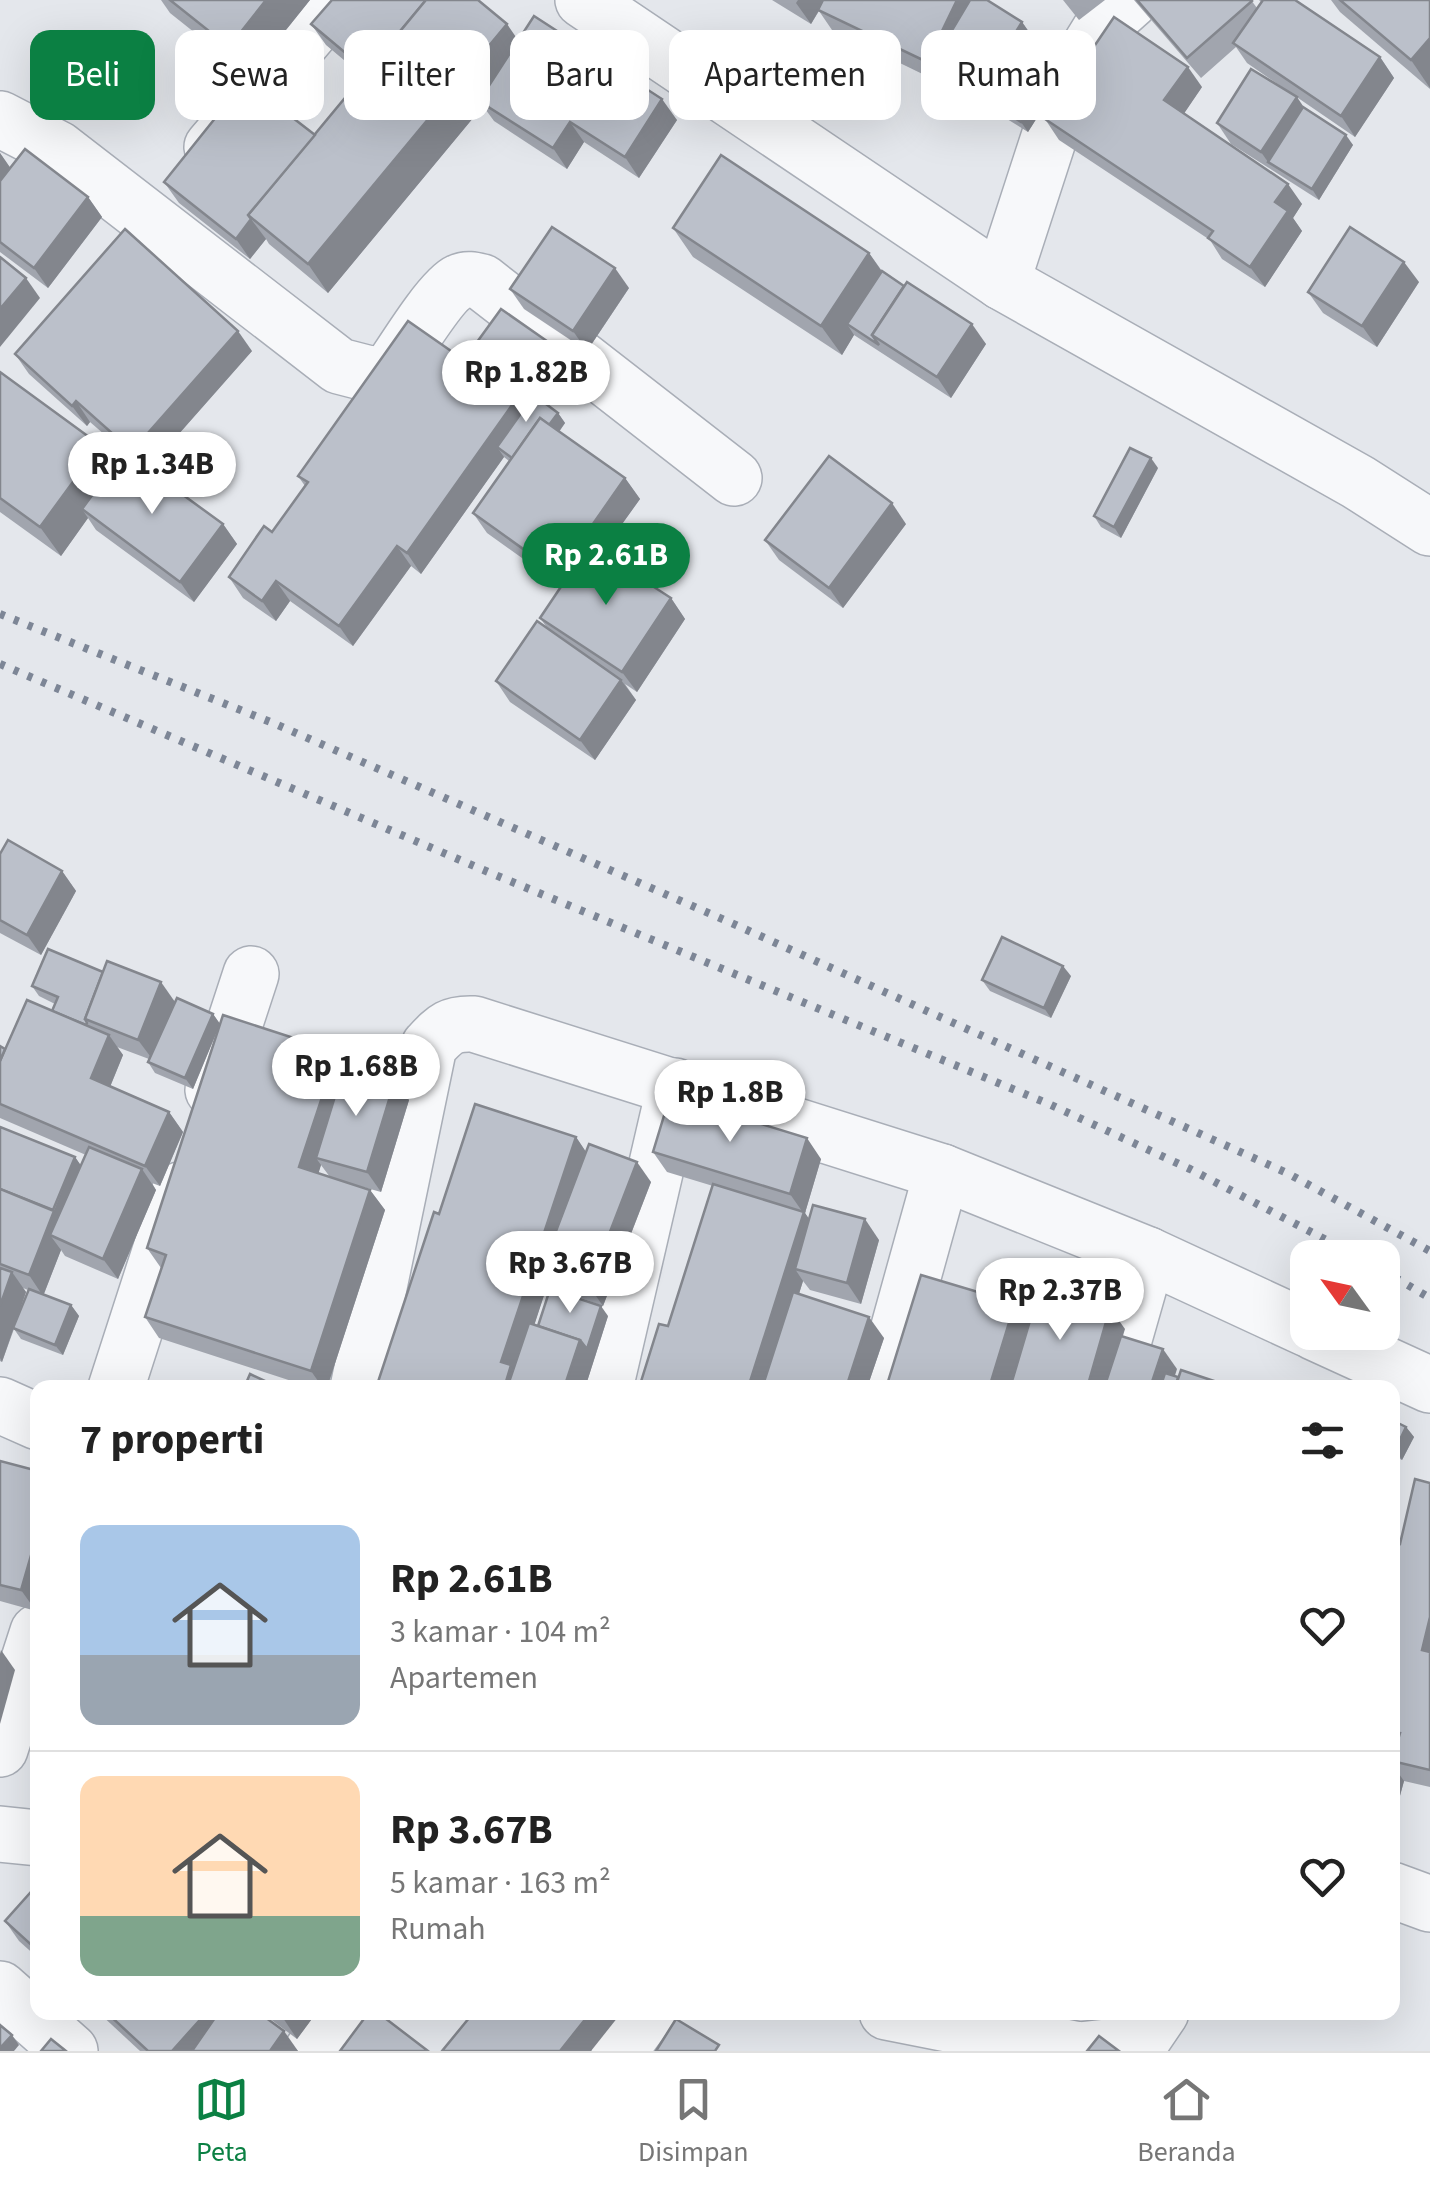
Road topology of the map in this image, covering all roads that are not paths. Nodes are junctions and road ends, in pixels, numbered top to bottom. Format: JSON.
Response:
{"nodes":[{"id":1,"x":337,"y":0,"type":"edge"},
{"id":2,"x":583,"y":0,"type":"edge"},
{"id":3,"x":1131,"y":0,"type":"edge"},
{"id":4,"x":0,"y":119,"type":"edge"},
{"id":5,"x":149,"y":222,"type":"junction"},
{"id":6,"x":1002,"y":282,"type":"junction"},
{"id":7,"x":734,"y":478,"type":"dead end"},
{"id":8,"x":1430,"y":528,"type":"edge"},
{"id":9,"x":251,"y":974,"type":"dead end"},
{"id":10,"x":675,"y":1086,"type":"junction"},
{"id":11,"x":942,"y":1172,"type":"junction"},
{"id":12,"x":1148,"y":1255,"type":"junction"},
{"id":13,"x":1290,"y":1330,"type":"edge"},
{"id":14,"x":1328,"y":1350,"type":"edge"},
{"id":15,"x":119,"y":1380,"type":"edge"},
{"id":16,"x":360,"y":1380,"type":"edge"},
{"id":17,"x":607,"y":1380,"type":"edge"},
{"id":18,"x":884,"y":1380,"type":"edge"},
{"id":19,"x":1112,"y":1380,"type":"edge"},
{"id":20,"x":1430,"y":1386,"type":"edge"},
{"id":21,"x":0,"y":1404,"type":"edge"},
{"id":22,"x":30,"y":1418,"type":"edge"},
{"id":23,"x":30,"y":1657,"type":"edge"},
{"id":24,"x":0,"y":1749,"type":"edge"},
{"id":25,"x":0,"y":1834,"type":"edge"},
{"id":26,"x":30,"y":1837,"type":"edge"},
{"id":27,"x":1400,"y":1893,"type":"edge"},
{"id":28,"x":1430,"y":1904,"type":"edge"},
{"id":29,"x":0,"y":1989,"type":"edge"},
{"id":30,"x":30,"y":2016,"type":"edge"},
{"id":31,"x":35,"y":2020,"type":"edge"},
{"id":32,"x":337,"y":2020,"type":"edge"},
{"id":33,"x":642,"y":2020,"type":"edge"},
{"id":34,"x":936,"y":2020,"type":"edge"},
{"id":35,"x":1160,"y":2033,"type":"edge"},
{"id":36,"x":1078,"y":2050,"type":"edge"},
{"id":37,"x":70,"y":2051,"type":"edge"},
{"id":38,"x":312,"y":2051,"type":"edge"},
{"id":39,"x":618,"y":2051,"type":"edge"}],
"edges":[{"from":1,"to":5,"type":"street"},
{"from":2,"to":6,"type":"street"},
{"from":3,"to":6,"type":"street"},
{"from":4,"to":5,"type":"street"},
{"from":5,"to":7,"type":"street"},
{"from":6,"to":8,"type":"street"},
{"from":9,"to":15,"type":"street"},
{"from":10,"to":11,"type":"street"},
{"from":10,"to":16,"type":"street"},
{"from":10,"to":17,"type":"street"},
{"from":11,"to":12,"type":"street"},
{"from":11,"to":18,"type":"street"},
{"from":12,"to":13,"type":"street"},
{"from":12,"to":19,"type":"street"},
{"from":14,"to":20,"type":"street"},
{"from":21,"to":22,"type":"street"},
{"from":23,"to":24,"type":"street"},
{"from":25,"to":26,"type":"street"},
{"from":27,"to":28,"type":"street"},
{"from":29,"to":30,"type":"street"},
{"from":31,"to":37,"type":"street"},
{"from":32,"to":38,"type":"street"},
{"from":33,"to":39,"type":"street"},
{"from":34,"to":36,"type":"street"},
{"from":35,"to":36,"type":"street"}]}
